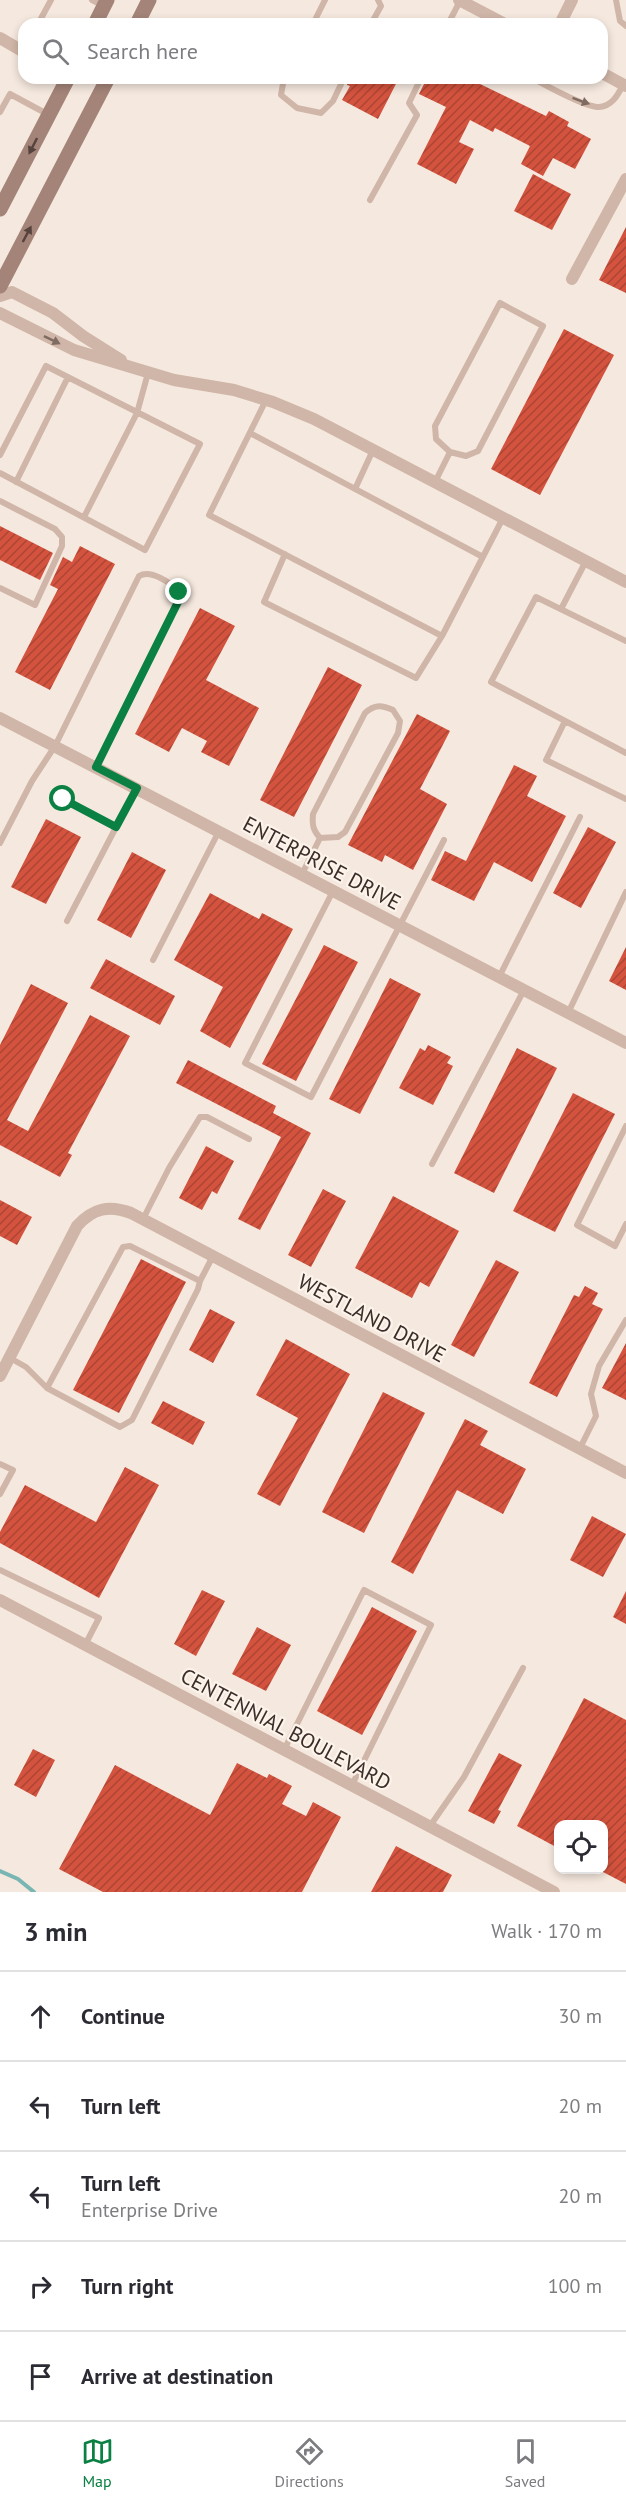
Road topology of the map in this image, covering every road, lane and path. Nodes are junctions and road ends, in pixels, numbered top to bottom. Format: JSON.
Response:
{"nodes":[{"id":1,"x":51,"y":0,"type":"edge"},
{"id":2,"x":149,"y":0,"type":"edge"},
{"id":3,"x":325,"y":0,"type":"edge"},
{"id":4,"x":378,"y":0,"type":"edge"},
{"id":5,"x":460,"y":0,"type":"edge"},
{"id":6,"x":572,"y":0,"type":"edge"},
{"id":7,"x":616,"y":0,"type":"edge"},
{"id":8,"x":101,"y":2,"type":"edge"},
{"id":9,"x":41,"y":18,"type":"edge"},
{"id":10,"x":97,"y":18,"type":"edge"},
{"id":11,"x":140,"y":18,"type":"edge"},
{"id":12,"x":317,"y":18,"type":"edge"},
{"id":13,"x":374,"y":18,"type":"edge"},
{"id":14,"x":451,"y":18,"type":"edge"},
{"id":15,"x":494,"y":18,"type":"edge"},
{"id":16,"x":563,"y":18,"type":"edge"},
{"id":17,"x":626,"y":26,"type":"edge"},
{"id":18,"x":0,"y":38,"type":"edge"},
{"id":19,"x":18,"y":48,"type":"edge"},
{"id":20,"x":608,"y":76,"type":"edge"},
{"id":21,"x":625,"y":83,"type":"edge"},
{"id":22,"x":63,"y":84,"type":"edge"},
{"id":23,"x":105,"y":84,"type":"edge"},
{"id":24,"x":283,"y":84,"type":"edge"},
{"id":25,"x":341,"y":84,"type":"edge"},
{"id":26,"x":418,"y":84,"type":"edge"},
{"id":27,"x":544,"y":84,"type":"edge"},
{"id":28,"x":0,"y":112,"type":"edge"},
{"id":29,"x":49,"y":115,"type":"junction"},
{"id":30,"x":626,"y":179,"type":"edge"},
{"id":31,"x":370,"y":200,"type":"dead end"},
{"id":32,"x":0,"y":209,"type":"edge"},
{"id":33,"x":572,"y":279,"type":"dead end"},
{"id":34,"x":0,"y":286,"type":"edge"},
{"id":35,"x":0,"y":296,"type":"edge"},
{"id":36,"x":0,"y":313,"type":"edge"},
{"id":37,"x":135,"y":369,"type":"junction"},
{"id":38,"x":148,"y":372,"type":"junction"},
{"id":39,"x":68,"y":376,"type":"junction"},
{"id":40,"x":267,"y":400,"type":"junction"},
{"id":41,"x":136,"y":413,"type":"junction"},
{"id":42,"x":250,"y":434,"type":"junction"},
{"id":43,"x":373,"y":450,"type":"junction"},
{"id":44,"x":450,"y":452,"type":"junction"},
{"id":45,"x":0,"y":455,"type":"edge"},
{"id":46,"x":0,"y":473,"type":"edge"},
{"id":47,"x":16,"y":482,"type":"junction"},
{"id":48,"x":434,"y":482,"type":"junction"},
{"id":49,"x":354,"y":489,"type":"junction"},
{"id":50,"x":0,"y":501,"type":"edge"},
{"id":51,"x":84,"y":517,"type":"junction"},
{"id":52,"x":503,"y":518,"type":"junction"},
{"id":53,"x":285,"y":554,"type":"junction"},
{"id":54,"x":483,"y":557,"type":"junction"},
{"id":55,"x":586,"y":561,"type":"junction"},
{"id":56,"x":626,"y":582,"type":"edge"},
{"id":57,"x":0,"y":588,"type":"edge"},
{"id":58,"x":561,"y":609,"type":"junction"},
{"id":59,"x":442,"y":636,"type":"junction"},
{"id":60,"x":626,"y":641,"type":"edge"},
{"id":61,"x":0,"y":718,"type":"edge"},
{"id":62,"x":565,"y":721,"type":"junction"},
{"id":63,"x":55,"y":746,"type":"junction"},
{"id":64,"x":626,"y":753,"type":"edge"},
{"id":65,"x":96,"y":767,"type":"junction"},
{"id":66,"x":137,"y":788,"type":"junction"},
{"id":67,"x":63,"y":799,"type":"dead end"},
{"id":68,"x":626,"y":800,"type":"edge"},
{"id":69,"x":580,"y":817,"type":"dead end"},
{"id":70,"x":116,"y":827,"type":"junction"},
{"id":71,"x":219,"y":830,"type":"junction"},
{"id":72,"x":320,"y":838,"type":"junction"},
{"id":73,"x":444,"y":840,"type":"dead end"},
{"id":74,"x":0,"y":843,"type":"edge"},
{"id":75,"x":302,"y":874,"type":"junction"},
{"id":76,"x":333,"y":891,"type":"junction"},
{"id":77,"x":626,"y":892,"type":"edge"},
{"id":78,"x":67,"y":921,"type":"dead end"},
{"id":79,"x":399,"y":925,"type":"junction"},
{"id":80,"x":153,"y":960,"type":"dead end"},
{"id":81,"x":499,"y":976,"type":"junction"},
{"id":82,"x":524,"y":990,"type":"junction"},
{"id":83,"x":568,"y":1013,"type":"junction"},
{"id":84,"x":626,"y":1043,"type":"edge"},
{"id":85,"x":626,"y":1126,"type":"edge"},
{"id":86,"x":249,"y":1139,"type":"dead end"},
{"id":87,"x":432,"y":1164,"type":"dead end"},
{"id":88,"x":142,"y":1219,"type":"junction"},
{"id":89,"x":626,"y":1224,"type":"edge"},
{"id":90,"x":213,"y":1256,"type":"junction"},
{"id":91,"x":200,"y":1281,"type":"junction"},
{"id":92,"x":626,"y":1320,"type":"edge"},
{"id":93,"x":10,"y":1358,"type":"junction"},
{"id":94,"x":0,"y":1376,"type":"edge"},
{"id":95,"x":47,"y":1388,"type":"junction"},
{"id":96,"x":580,"y":1449,"type":"junction"},
{"id":97,"x":0,"y":1464,"type":"edge"},
{"id":98,"x":626,"y":1473,"type":"edge"},
{"id":99,"x":0,"y":1494,"type":"edge"},
{"id":100,"x":0,"y":1570,"type":"edge"},
{"id":101,"x":0,"y":1600,"type":"edge"},
{"id":102,"x":85,"y":1645,"type":"junction"},
{"id":103,"x":523,"y":1668,"type":"dead end"},
{"id":104,"x":284,"y":1750,"type":"junction"},
{"id":105,"x":352,"y":1786,"type":"junction"},
{"id":106,"x":429,"y":1826,"type":"junction"},
{"id":107,"x":554,"y":1892,"type":"edge"}],
"edges":[{"from":1,"to":9,"type":"lane"},
{"from":2,"to":11,"type":"main road"},
{"from":3,"to":12,"type":"lane"},
{"from":4,"to":13,"type":"lane"},
{"from":5,"to":14,"type":"lane"},
{"from":5,"to":15,"type":"street"},
{"from":6,"to":16,"type":"street"},
{"from":7,"to":17,"type":"lane"},
{"from":8,"to":10,"type":"main road"},
{"from":18,"to":19,"type":"street"},
{"from":20,"to":21,"type":"street"},
{"from":27,"to":21,"type":"lane","one_way":true},
{"from":22,"to":29,"type":"main road"},
{"from":34,"to":23,"type":"main road","one_way":true},
{"from":24,"to":25,"type":"lane"},
{"from":26,"to":31,"type":"lane"},
{"from":28,"to":29,"type":"lane"},
{"from":29,"to":32,"type":"main road","one_way":true},
{"from":30,"to":33,"type":"street"},
{"from":35,"to":37,"type":"street"},
{"from":36,"to":37,"type":"street","one_way":true},
{"from":37,"to":38,"type":"street"},
{"from":38,"to":40,"type":"street"},
{"from":38,"to":41,"type":"lane"},
{"from":39,"to":41,"type":"lane"},
{"from":39,"to":45,"type":"lane"},
{"from":39,"to":47,"type":"lane"},
{"from":40,"to":42,"type":"lane"},
{"from":40,"to":43,"type":"street"},
{"from":41,"to":51,"type":"lane"},
{"from":41,"to":51,"type":"lane"},
{"from":42,"to":49,"type":"lane"},
{"from":42,"to":53,"type":"lane"},
{"from":43,"to":48,"type":"street"},
{"from":43,"to":49,"type":"lane"},
{"from":44,"to":44,"type":"lane"},
{"from":44,"to":48,"type":"lane"},
{"from":46,"to":47,"type":"lane"},
{"from":47,"to":51,"type":"lane"},
{"from":48,"to":52,"type":"street"},
{"from":49,"to":54,"type":"lane"},
{"from":50,"to":57,"type":"lane"},
{"from":52,"to":54,"type":"lane"},
{"from":52,"to":55,"type":"street"},
{"from":53,"to":59,"type":"lane"},
{"from":53,"to":59,"type":"lane"},
{"from":54,"to":59,"type":"lane"},
{"from":55,"to":56,"type":"street"},
{"from":55,"to":58,"type":"lane"},
{"from":58,"to":60,"type":"lane"},
{"from":58,"to":62,"type":"lane"},
{"from":61,"to":63,"type":"street","name":"ENTERPRISE DRIVE"},
{"from":62,"to":64,"type":"lane"},
{"from":62,"to":68,"type":"lane"},
{"from":63,"to":65,"type":"street","name":"ENTERPRISE DRIVE"},
{"from":63,"to":65,"type":"lane"},
{"from":63,"to":74,"type":"lane"},
{"from":65,"to":66,"type":"street","name":"ENTERPRISE DRIVE"},
{"from":66,"to":70,"type":"lane"},
{"from":66,"to":71,"type":"street","name":"ENTERPRISE DRIVE"},
{"from":67,"to":70,"type":"lane"},
{"from":69,"to":81,"type":"lane"},
{"from":70,"to":78,"type":"lane"},
{"from":71,"to":75,"type":"street","name":"ENTERPRISE DRIVE"},
{"from":71,"to":80,"type":"lane"},
{"from":72,"to":72,"type":"lane"},
{"from":72,"to":75,"type":"lane"},
{"from":73,"to":79,"type":"lane"},
{"from":75,"to":76,"type":"street","name":"ENTERPRISE DRIVE"},
{"from":76,"to":79,"type":"street","name":"ENTERPRISE DRIVE"},
{"from":76,"to":79,"type":"lane"},
{"from":77,"to":83,"type":"lane"},
{"from":79,"to":81,"type":"street","name":"ENTERPRISE DRIVE"},
{"from":81,"to":82,"type":"street","name":"ENTERPRISE DRIVE"},
{"from":82,"to":83,"type":"street","name":"ENTERPRISE DRIVE"},
{"from":82,"to":87,"type":"lane"},
{"from":83,"to":84,"type":"street","name":"ENTERPRISE DRIVE"},
{"from":85,"to":89,"type":"lane"},
{"from":86,"to":88,"type":"lane"},
{"from":88,"to":90,"type":"street","name":"WESTLAND DRIVE"},
{"from":88,"to":93,"type":"street","name":"WESTLAND DRIVE"},
{"from":90,"to":91,"type":"lane"},
{"from":90,"to":96,"type":"street","name":"WESTLAND DRIVE"},
{"from":91,"to":95,"type":"lane"},
{"from":91,"to":95,"type":"lane"},
{"from":92,"to":96,"type":"lane"},
{"from":93,"to":94,"type":"street"},
{"from":93,"to":95,"type":"lane"},
{"from":96,"to":98,"type":"street","name":"WESTLAND DRIVE"},
{"from":97,"to":99,"type":"lane"},
{"from":100,"to":102,"type":"lane"},
{"from":101,"to":102,"type":"street","name":"CENTENNIAL BOULEVARD"},
{"from":102,"to":104,"type":"street","name":"CENTENNIAL BOULEVARD"},
{"from":103,"to":106,"type":"lane"},
{"from":104,"to":105,"type":"street","name":"CENTENNIAL BOULEVARD"},
{"from":104,"to":105,"type":"lane"},
{"from":105,"to":106,"type":"street","name":"CENTENNIAL BOULEVARD"},
{"from":106,"to":107,"type":"street","name":"CENTENNIAL BOULEVARD"}]}
